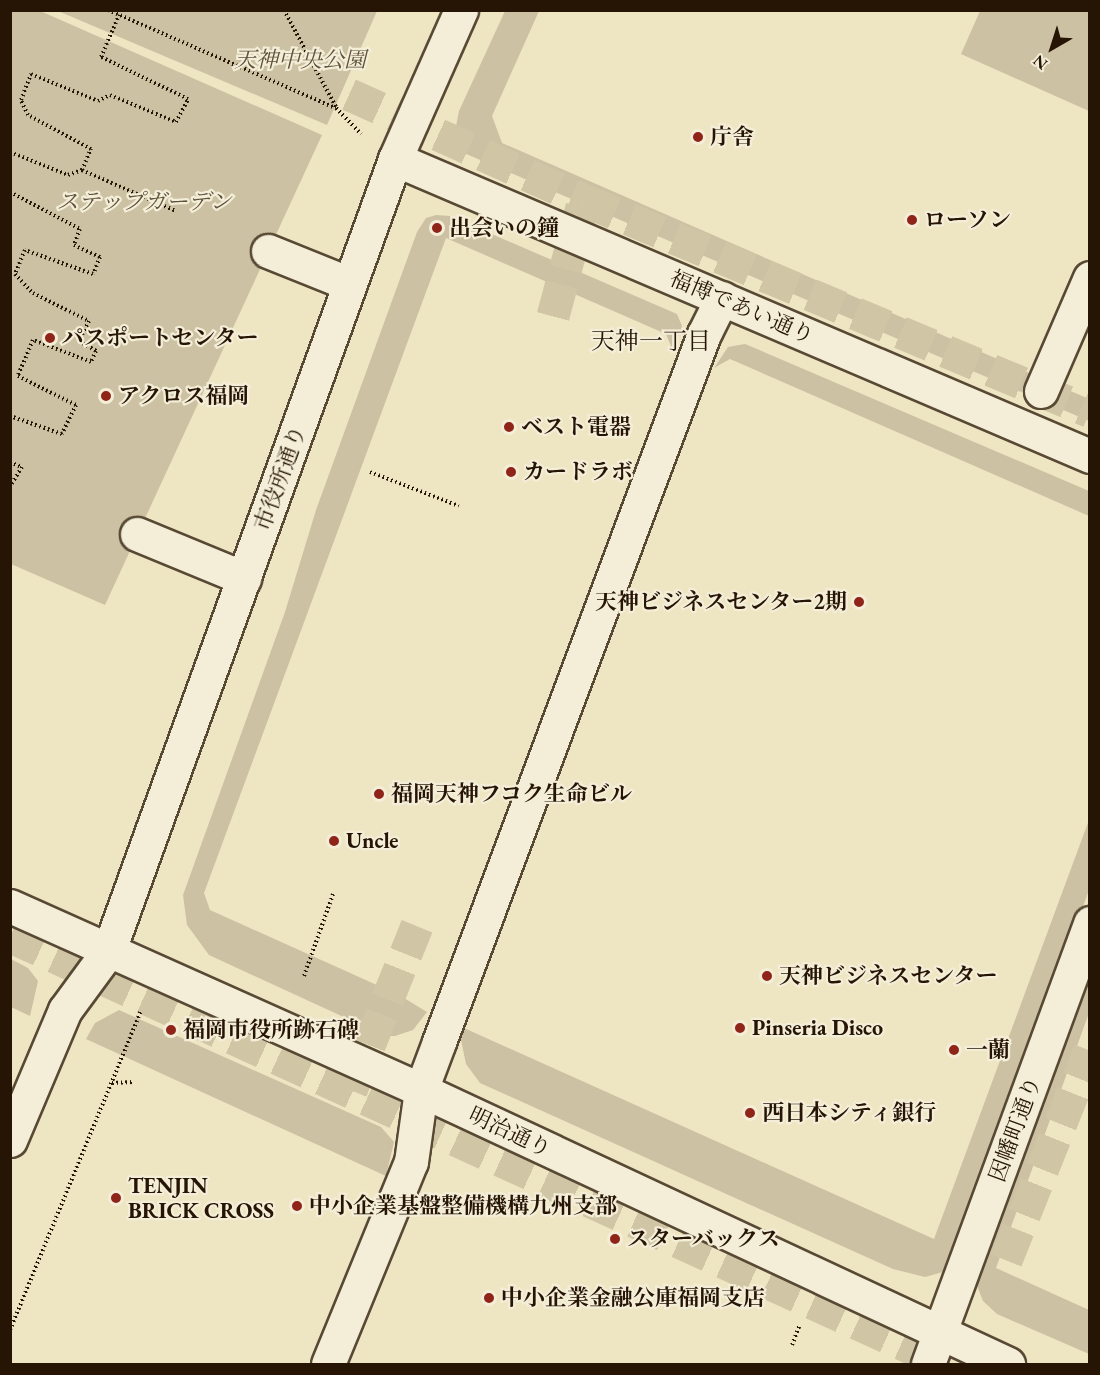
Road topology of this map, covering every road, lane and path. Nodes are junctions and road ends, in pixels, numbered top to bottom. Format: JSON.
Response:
{"nodes":[{"id":1,"x":108,"y":10,"type":"edge"},
{"id":2,"x":284,"y":10,"type":"edge"},
{"id":3,"x":461,"y":10,"type":"edge"},
{"id":4,"x":119,"y":15,"type":"junction"},
{"id":5,"x":336,"y":108,"type":"junction"},
{"id":6,"x":10,"y":152,"type":"edge"},
{"id":7,"x":395,"y":159,"type":"junction"},
{"id":8,"x":82,"y":170,"type":"junction"},
{"id":9,"x":10,"y":192,"type":"edge"},
{"id":10,"x":176,"y":211,"type":"dead end"},
{"id":11,"x":268,"y":251,"type":"dead end"},
{"id":12,"x":1089,"y":278,"type":"edge"},
{"id":13,"x":350,"y":284,"type":"junction"},
{"id":14,"x":722,"y":298,"type":"junction"},
{"id":15,"x":1041,"y":391,"type":"dead end"},
{"id":16,"x":10,"y":416,"type":"edge"},
{"id":17,"x":1089,"y":456,"type":"edge"},
{"id":18,"x":10,"y":462,"type":"edge"},
{"id":19,"x":370,"y":472,"type":"dead end"},
{"id":20,"x":10,"y":486,"type":"edge"},
{"id":21,"x":459,"y":506,"type":"dead end"},
{"id":22,"x":137,"y":534,"type":"dead end"},
{"id":23,"x":243,"y":578,"type":"junction"},
{"id":24,"x":333,"y":894,"type":"dead end"},
{"id":25,"x":10,"y":906,"type":"edge"},
{"id":26,"x":1089,"y":923,"type":"edge"},
{"id":27,"x":109,"y":950,"type":"junction"},
{"id":28,"x":304,"y":976,"type":"dead end"},
{"id":29,"x":146,"y":998,"type":"dead end"},
{"id":30,"x":133,"y":1082,"type":"dead end"},
{"id":31,"x":111,"y":1083,"type":"junction"},
{"id":32,"x":421,"y":1090,"type":"junction"},
{"id":33,"x":10,"y":1140,"type":"edge"},
{"id":34,"x":800,"y":1324,"type":"dead end"},
{"id":35,"x":10,"y":1330,"type":"edge"},
{"id":36,"x":939,"y":1334,"type":"junction"},
{"id":37,"x":792,"y":1346,"type":"dead end"},
{"id":38,"x":328,"y":1365,"type":"edge"},
{"id":39,"x":928,"y":1365,"type":"edge"},
{"id":40,"x":1008,"y":1365,"type":"edge"}],
"edges":[{"from":1,"to":4,"type":"path"},
{"from":2,"to":5,"type":"path"},
{"from":3,"to":7,"type":"street","name":"市役所通り"},
{"from":4,"to":5,"type":"path"},
{"from":4,"to":8,"type":"path"},
{"from":5,"to":7,"type":"path"},
{"from":6,"to":8,"type":"path"},
{"from":7,"to":13,"type":"street","name":"市役所通り"},
{"from":7,"to":14,"type":"street","name":"福博であい通り"},
{"from":8,"to":10,"type":"path"},
{"from":9,"to":16,"type":"path"},
{"from":11,"to":13,"type":"street"},
{"from":12,"to":15,"type":"street"},
{"from":13,"to":23,"type":"street","name":"市役所通り"},
{"from":14,"to":17,"type":"street","name":"福博であい通り"},
{"from":14,"to":32,"type":"street"},
{"from":18,"to":20,"type":"path"},
{"from":19,"to":21,"type":"path"},
{"from":22,"to":23,"type":"street"},
{"from":23,"to":27,"type":"street","name":"市役所通り"},
{"from":24,"to":28,"type":"path"},
{"from":25,"to":27,"type":"street","name":"明治通り"},
{"from":26,"to":36,"type":"street","name":"因幡町通り"},
{"from":27,"to":32,"type":"street","name":"明治通り"},
{"from":27,"to":33,"type":"street","name":"市役所通り"},
{"from":29,"to":31,"type":"path"},
{"from":30,"to":31,"type":"path"},
{"from":31,"to":35,"type":"path"},
{"from":32,"to":36,"type":"street","name":"明治通り"},
{"from":32,"to":38,"type":"street"},
{"from":34,"to":37,"type":"path"},
{"from":36,"to":39,"type":"street","name":"因幡町通り"},
{"from":36,"to":40,"type":"street","name":"明治通り"}]}
